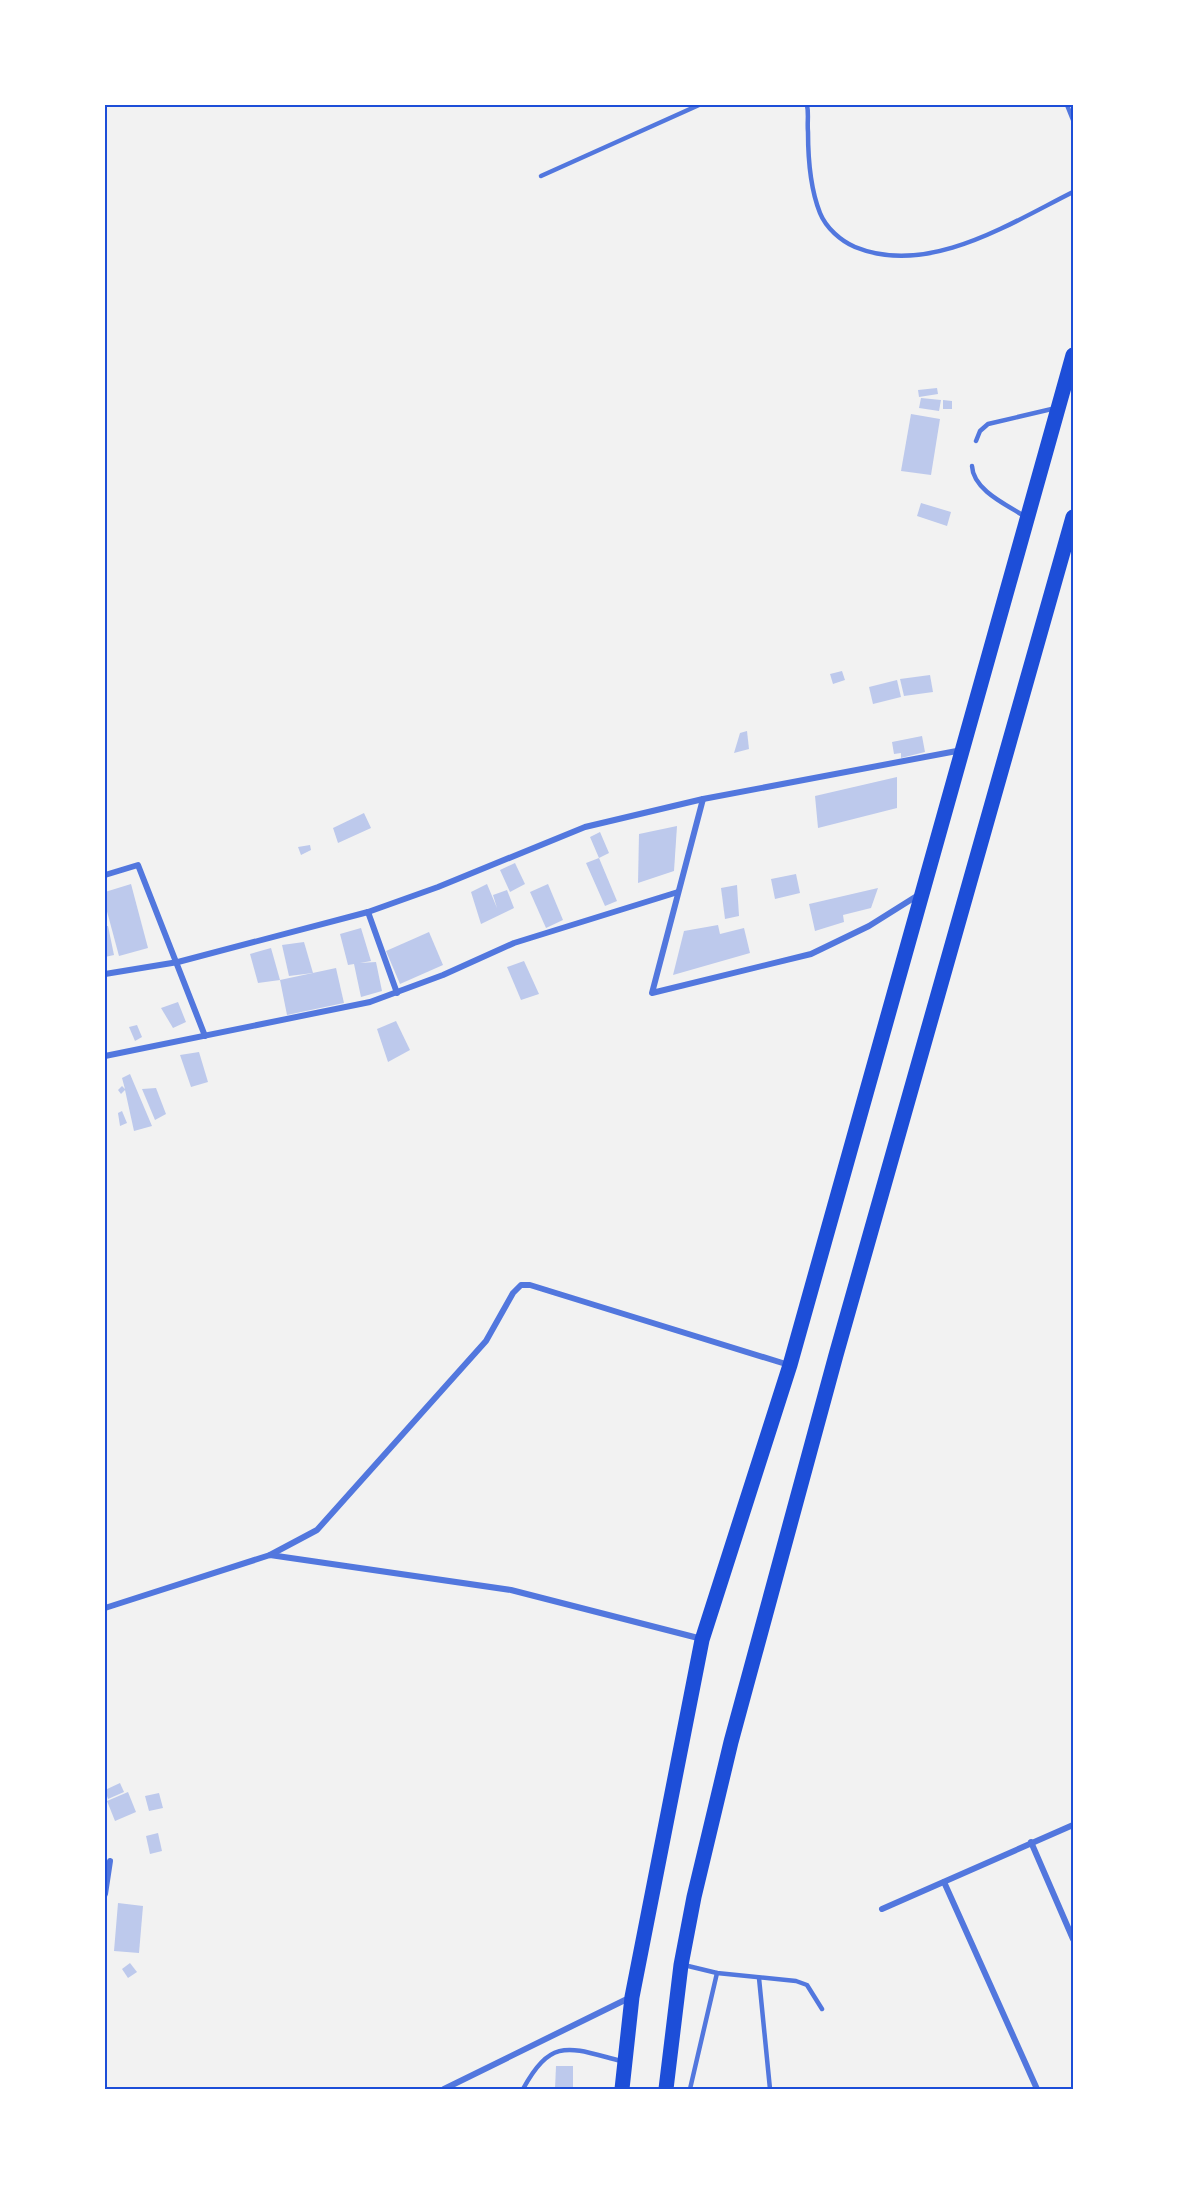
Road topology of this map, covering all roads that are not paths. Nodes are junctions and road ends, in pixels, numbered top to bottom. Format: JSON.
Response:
{"nodes":[{"id":1,"x":686,"y":105,"type":"edge"},
{"id":2,"x":699,"y":105,"type":"edge"},
{"id":3,"x":807,"y":105,"type":"edge"},
{"id":4,"x":1067,"y":105,"type":"edge"},
{"id":5,"x":684,"y":112,"type":"junction"},
{"id":6,"x":1073,"y":120,"type":"edge"},
{"id":7,"x":541,"y":176,"type":"dead end"},
{"id":8,"x":1073,"y":192,"type":"edge"},
{"id":9,"x":1073,"y":355,"type":"edge"},
{"id":10,"x":1058,"y":407,"type":"junction"},
{"id":11,"x":976,"y":441,"type":"dead end"},
{"id":12,"x":972,"y":466,"type":"dead end"},
{"id":13,"x":1073,"y":517,"type":"edge"},
{"id":14,"x":1027,"y":518,"type":"junction"},
{"id":15,"x":962,"y":750,"type":"junction"},
{"id":16,"x":703,"y":799,"type":"junction"},
{"id":17,"x":105,"y":875,"type":"edge"},
{"id":18,"x":678,"y":892,"type":"junction"},
{"id":19,"x":922,"y":892,"type":"junction"},
{"id":20,"x":368,"y":912,"type":"junction"},
{"id":21,"x":178,"y":962,"type":"junction"},
{"id":22,"x":105,"y":974,"type":"edge"},
{"id":23,"x":397,"y":993,"type":"junction"},
{"id":24,"x":205,"y":1036,"type":"junction"},
{"id":25,"x":105,"y":1056,"type":"edge"},
{"id":26,"x":790,"y":1365,"type":"junction"},
{"id":27,"x":270,"y":1555,"type":"junction"},
{"id":28,"x":105,"y":1608,"type":"edge"},
{"id":29,"x":702,"y":1640,"type":"junction"},
{"id":30,"x":1073,"y":1825,"type":"edge"},
{"id":31,"x":1031,"y":1842,"type":"junction"},
{"id":32,"x":110,"y":1861,"type":"dead end"},
{"id":33,"x":944,"y":1882,"type":"junction"},
{"id":34,"x":105,"y":1894,"type":"edge"},
{"id":35,"x":882,"y":1909,"type":"dead end"},
{"id":36,"x":1073,"y":1940,"type":"edge"},
{"id":37,"x":681,"y":1965,"type":"junction"},
{"id":38,"x":717,"y":1972,"type":"junction"},
{"id":39,"x":759,"y":1978,"type":"junction"},
{"id":40,"x":632,"y":1997,"type":"junction"},
{"id":41,"x":822,"y":2009,"type":"dead end"},
{"id":42,"x":624,"y":2061,"type":"junction"},
{"id":43,"x":444,"y":2089,"type":"edge"},
{"id":44,"x":523,"y":2089,"type":"edge"},
{"id":45,"x":622,"y":2089,"type":"edge"},
{"id":46,"x":666,"y":2089,"type":"edge"},
{"id":47,"x":690,"y":2089,"type":"edge"},
{"id":48,"x":770,"y":2089,"type":"edge"},
{"id":49,"x":1037,"y":2089,"type":"edge"}],
"edges":[{"from":1,"to":5,"type":"lane"},
{"from":2,"to":5,"type":"lane"},
{"from":3,"to":8,"type":"lane"},
{"from":4,"to":6,"type":"lane"},
{"from":5,"to":7,"type":"lane"},
{"from":9,"to":10,"type":"highway"},
{"from":10,"to":11,"type":"lane"},
{"from":10,"to":14,"type":"highway"},
{"from":12,"to":14,"type":"lane"},
{"from":13,"to":37,"type":"highway"},
{"from":14,"to":15,"type":"highway"},
{"from":15,"to":16,"type":"street"},
{"from":15,"to":19,"type":"highway"},
{"from":16,"to":18,"type":"street"},
{"from":16,"to":20,"type":"street"},
{"from":17,"to":21,"type":"street"},
{"from":18,"to":19,"type":"street"},
{"from":18,"to":23,"type":"street"},
{"from":19,"to":26,"type":"highway"},
{"from":20,"to":21,"type":"street"},
{"from":20,"to":23,"type":"street"},
{"from":21,"to":22,"type":"street"},
{"from":21,"to":24,"type":"street"},
{"from":23,"to":24,"type":"street"},
{"from":24,"to":25,"type":"street"},
{"from":26,"to":27,"type":"street"},
{"from":26,"to":29,"type":"highway"},
{"from":27,"to":28,"type":"street"},
{"from":27,"to":29,"type":"street"},
{"from":29,"to":40,"type":"highway"},
{"from":30,"to":31,"type":"street"},
{"from":31,"to":33,"type":"street"},
{"from":31,"to":36,"type":"street"},
{"from":32,"to":34,"type":"street"},
{"from":33,"to":35,"type":"street"},
{"from":33,"to":49,"type":"street"},
{"from":37,"to":38,"type":"lane"},
{"from":37,"to":46,"type":"highway"},
{"from":38,"to":39,"type":"lane"},
{"from":38,"to":47,"type":"lane"},
{"from":39,"to":41,"type":"lane"},
{"from":39,"to":48,"type":"lane"},
{"from":40,"to":42,"type":"highway"},
{"from":40,"to":43,"type":"street"},
{"from":42,"to":44,"type":"lane"},
{"from":42,"to":45,"type":"highway"}]}
